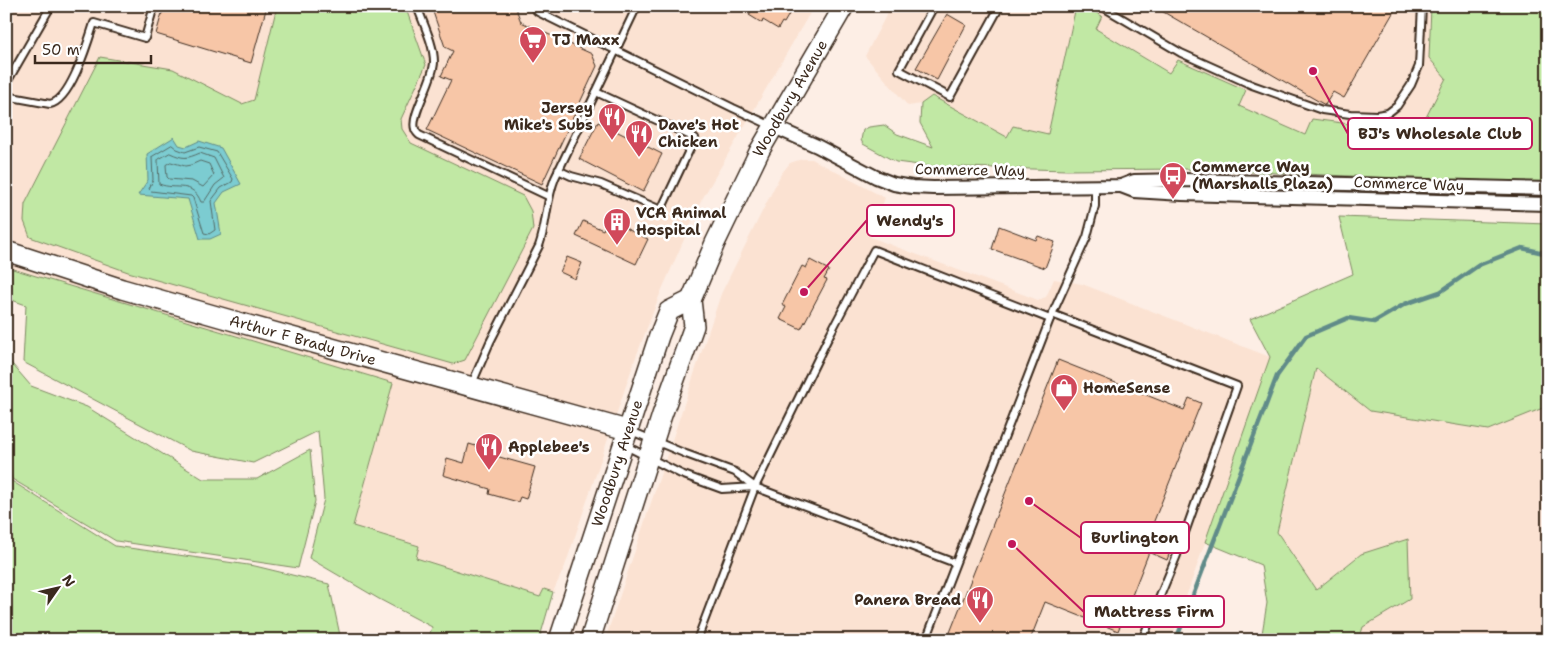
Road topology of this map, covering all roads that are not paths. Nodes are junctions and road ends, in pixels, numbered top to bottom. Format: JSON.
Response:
{"nodes":[{"id":1,"x":51,"y":6,"type":"edge"},
{"id":2,"x":154,"y":6,"type":"edge"},
{"id":3,"x":417,"y":6,"type":"edge"},
{"id":4,"x":532,"y":6,"type":"edge"},
{"id":5,"x":637,"y":6,"type":"edge"},
{"id":6,"x":844,"y":6,"type":"edge"},
{"id":7,"x":934,"y":6,"type":"edge"},
{"id":8,"x":1000,"y":6,"type":"edge"},
{"id":9,"x":1101,"y":6,"type":"edge"},
{"id":10,"x":1422,"y":6,"type":"edge"},
{"id":11,"x":616,"y":51,"type":"junction"},
{"id":12,"x":6,"y":84,"type":"edge"},
{"id":13,"x":596,"y":92,"type":"junction"},
{"id":14,"x":6,"y":96,"type":"edge"},
{"id":15,"x":772,"y":126,"type":"junction"},
{"id":16,"x":558,"y":170,"type":"junction"},
{"id":17,"x":1094,"y":186,"type":"junction"},
{"id":18,"x":1121,"y":186,"type":"junction"},
{"id":19,"x":1548,"y":189,"type":"edge"},
{"id":20,"x":548,"y":196,"type":"junction"},
{"id":21,"x":1548,"y":204,"type":"edge"},
{"id":22,"x":6,"y":251,"type":"edge"},
{"id":23,"x":691,"y":300,"type":"junction"},
{"id":24,"x":1051,"y":316,"type":"junction"},
{"id":25,"x":470,"y":387,"type":"junction"},
{"id":26,"x":625,"y":437,"type":"junction"},
{"id":27,"x":652,"y":449,"type":"junction"},
{"id":28,"x":756,"y":487,"type":"junction"},
{"id":29,"x":955,"y":563,"type":"junction"},
{"id":30,"x":558,"y":640,"type":"edge"},
{"id":31,"x":590,"y":640,"type":"edge"},
{"id":32,"x":697,"y":640,"type":"edge"},
{"id":33,"x":926,"y":640,"type":"edge"},
{"id":34,"x":1142,"y":640,"type":"edge"}],
"edges":[{"from":1,"to":12,"type":"lane"},
{"from":2,"to":14,"type":"lane"},
{"from":3,"to":20,"type":"lane"},
{"from":4,"to":11,"type":"lane"},
{"from":5,"to":11,"type":"lane"},
{"from":6,"to":15,"type":"main road","name":"Woodbury Avenue"},
{"from":7,"to":8,"type":"lane"},
{"from":9,"to":10,"type":"lane"},
{"from":11,"to":13,"type":"lane"},
{"from":11,"to":15,"type":"lane"},
{"from":13,"to":16,"type":"lane"},
{"from":13,"to":16,"type":"lane"},
{"from":15,"to":17,"type":"street","name":"Commerce Way"},
{"from":15,"to":23,"type":"main road","name":"Woodbury Avenue"},
{"from":16,"to":20,"type":"lane"},
{"from":17,"to":18,"type":"street","name":"Commerce Way"},
{"from":17,"to":24,"type":"lane"},
{"from":18,"to":19,"type":"street","name":"Commerce Way"},
{"from":18,"to":21,"type":"street","name":"Commerce Way"},
{"from":20,"to":25,"type":"lane"},
{"from":22,"to":25,"type":"main road","name":"Arthur F Brady Drive"},
{"from":23,"to":26,"type":"main road","name":"Woodbury Avenue"},
{"from":23,"to":27,"type":"main road","name":"Woodbury Avenue"},
{"from":24,"to":28,"type":"lane"},
{"from":24,"to":29,"type":"lane"},
{"from":24,"to":34,"type":"lane"},
{"from":25,"to":26,"type":"main road","name":"Arthur F Brady Drive"},
{"from":26,"to":27,"type":"lane"},
{"from":26,"to":27,"type":"lane"},
{"from":26,"to":30,"type":"main road","name":"Woodbury Avenue"},
{"from":27,"to":28,"type":"lane"},
{"from":27,"to":28,"type":"lane"},
{"from":27,"to":31,"type":"main road","name":"Woodbury Avenue"},
{"from":28,"to":29,"type":"lane"},
{"from":28,"to":32,"type":"lane"},
{"from":29,"to":33,"type":"lane"}]}
